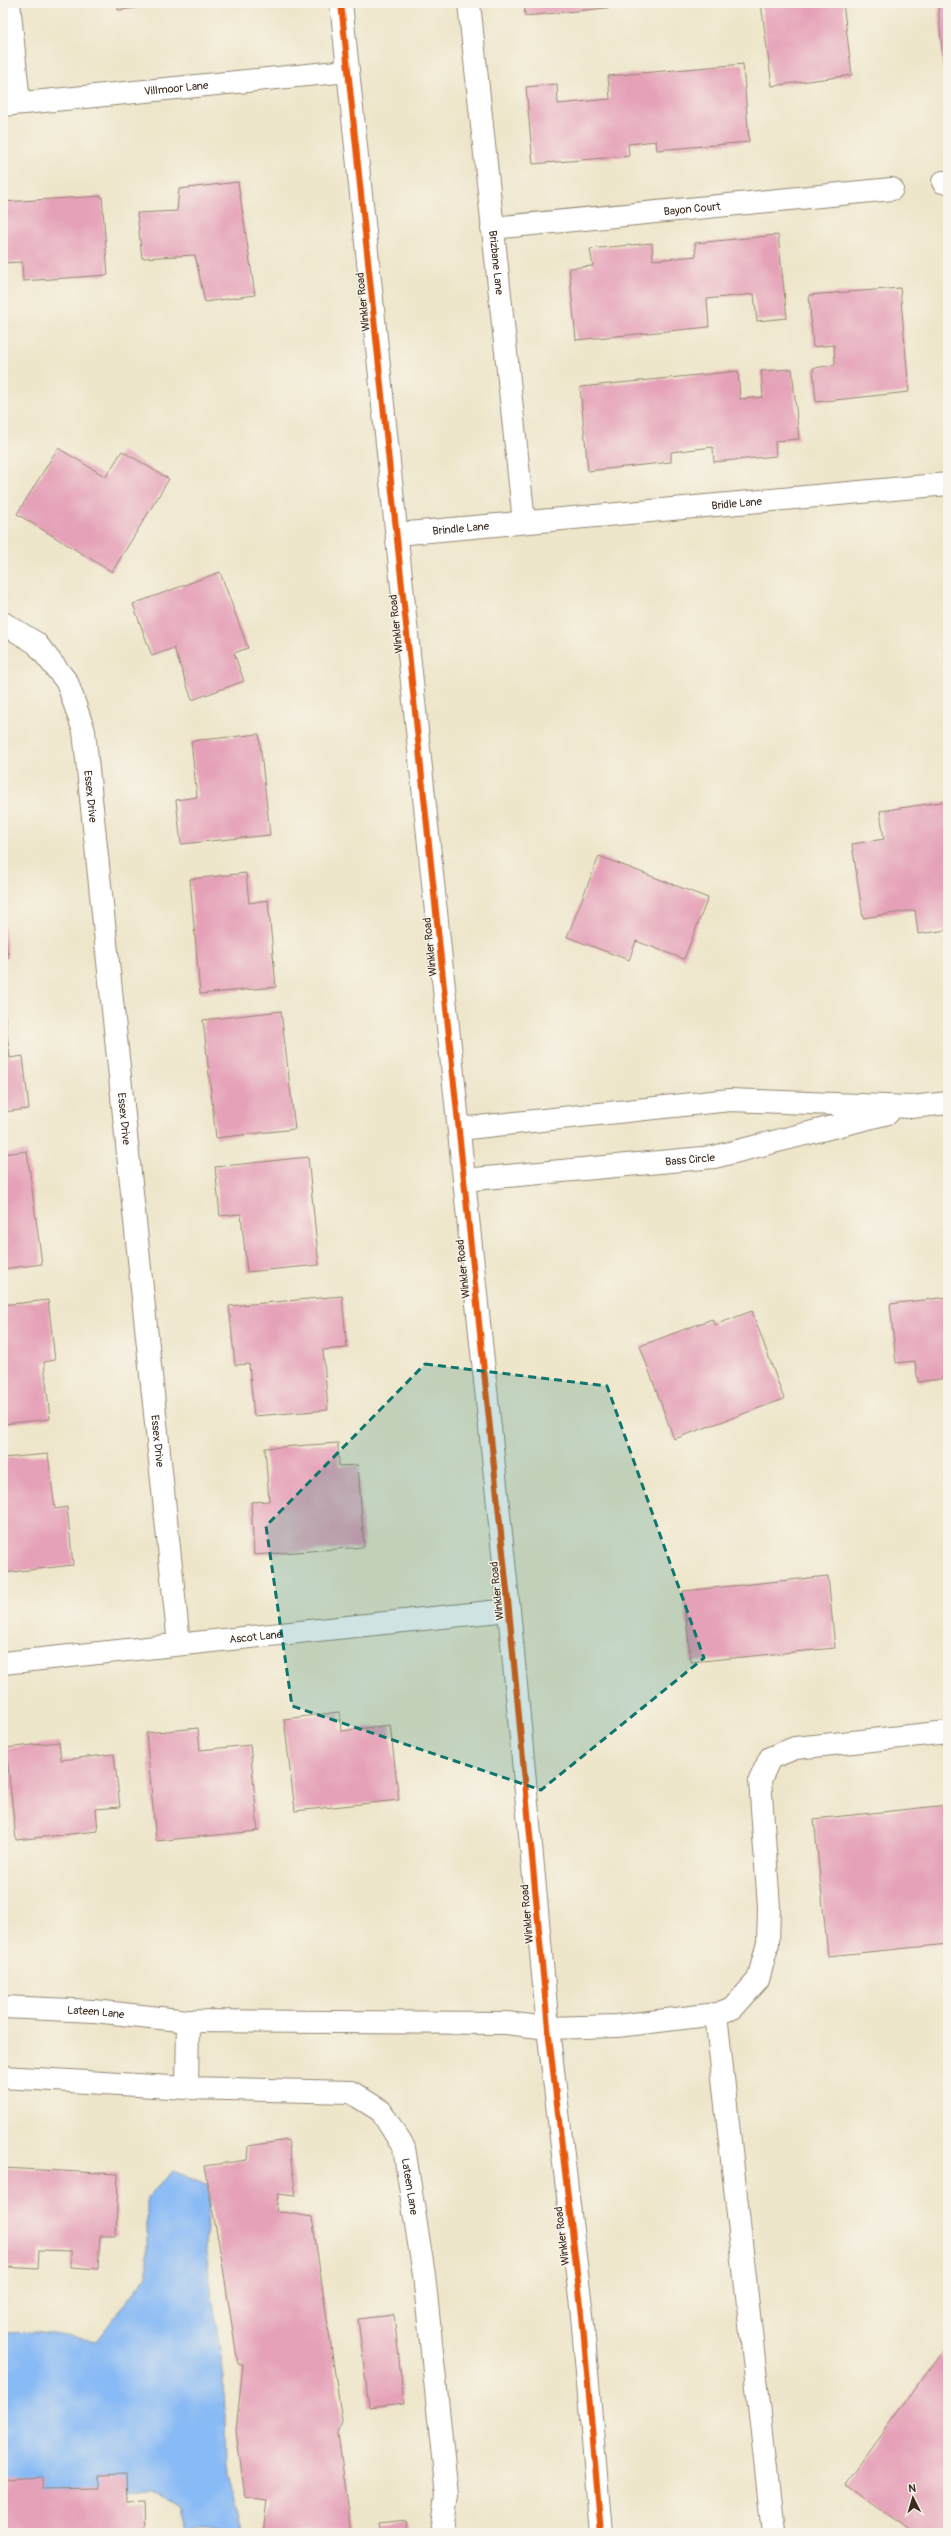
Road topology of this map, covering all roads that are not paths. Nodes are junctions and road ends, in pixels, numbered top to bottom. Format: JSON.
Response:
{"nodes":[{"id":1,"x":9,"y":3,"type":"edge"},
{"id":2,"x":341,"y":3,"type":"edge"},
{"id":3,"x":469,"y":3,"type":"edge"},
{"id":4,"x":348,"y":71,"type":"junction"},
{"id":5,"x":11,"y":104,"type":"edge"},
{"id":6,"x":892,"y":189,"type":"dead end"},
{"id":7,"x":492,"y":228,"type":"junction"},
{"id":8,"x":948,"y":484,"type":"edge"},
{"id":9,"x":524,"y":522,"type":"junction"},
{"id":10,"x":397,"y":534,"type":"junction"},
{"id":11,"x":3,"y":623,"type":"edge"},
{"id":12,"x":948,"y":1103,"type":"edge"},
{"id":13,"x":911,"y":1107,"type":"junction"},
{"id":14,"x":459,"y":1129,"type":"junction"},
{"id":15,"x":464,"y":1180,"type":"junction"},
{"id":16,"x":509,"y":1610,"type":"junction"},
{"id":17,"x":178,"y":1644,"type":"junction"},
{"id":18,"x":3,"y":1663,"type":"edge"},
{"id":19,"x":948,"y":1732,"type":"edge"},
{"id":20,"x":3,"y":2007,"type":"edge"},
{"id":21,"x":716,"y":2014,"type":"junction"},
{"id":22,"x":188,"y":2021,"type":"junction"},
{"id":23,"x":548,"y":2028,"type":"junction"},
{"id":24,"x":3,"y":2077,"type":"edge"},
{"id":25,"x":187,"y":2088,"type":"junction"},
{"id":26,"x":442,"y":2533,"type":"edge"},
{"id":27,"x":601,"y":2533,"type":"edge"},
{"id":28,"x":773,"y":2533,"type":"edge"}],
"edges":[{"from":1,"to":5,"type":"street"},
{"from":2,"to":4,"type":"street","name":"Winkler Road"},
{"from":3,"to":7,"type":"street","name":"Brizbane Lane"},
{"from":4,"to":5,"type":"street","name":"Villmoor Lane"},
{"from":4,"to":10,"type":"street","name":"Winkler Road"},
{"from":6,"to":7,"type":"street","name":"Bayon Court"},
{"from":7,"to":9,"type":"street","name":"Brizbane Lane"},
{"from":8,"to":9,"type":"street","name":"Bridle Lane"},
{"from":9,"to":10,"type":"street","name":"Brindle Lane"},
{"from":10,"to":14,"type":"street","name":"Winkler Road"},
{"from":11,"to":17,"type":"street","name":"Essex Drive"},
{"from":12,"to":13,"type":"street","name":"Bass Circle"},
{"from":13,"to":14,"type":"street","name":"Bass Circle"},
{"from":13,"to":15,"type":"street","name":"Bass Circle"},
{"from":14,"to":15,"type":"street","name":"Winkler Road"},
{"from":15,"to":16,"type":"street","name":"Winkler Road"},
{"from":16,"to":17,"type":"street","name":"Ascot Lane"},
{"from":16,"to":23,"type":"street","name":"Winkler Road"},
{"from":17,"to":18,"type":"street","name":"Ascot Lane"},
{"from":19,"to":21,"type":"street","name":"Lateen Lane"},
{"from":20,"to":22,"type":"street","name":"Lateen Lane"},
{"from":21,"to":23,"type":"street","name":"Lateen Lane"},
{"from":21,"to":28,"type":"street"},
{"from":22,"to":23,"type":"street","name":"Lateen Lane"},
{"from":22,"to":25,"type":"street"},
{"from":23,"to":27,"type":"street","name":"Winkler Road"},
{"from":24,"to":25,"type":"street","name":"Lateen Lane"},
{"from":25,"to":26,"type":"street","name":"Lateen Lane"}]}
